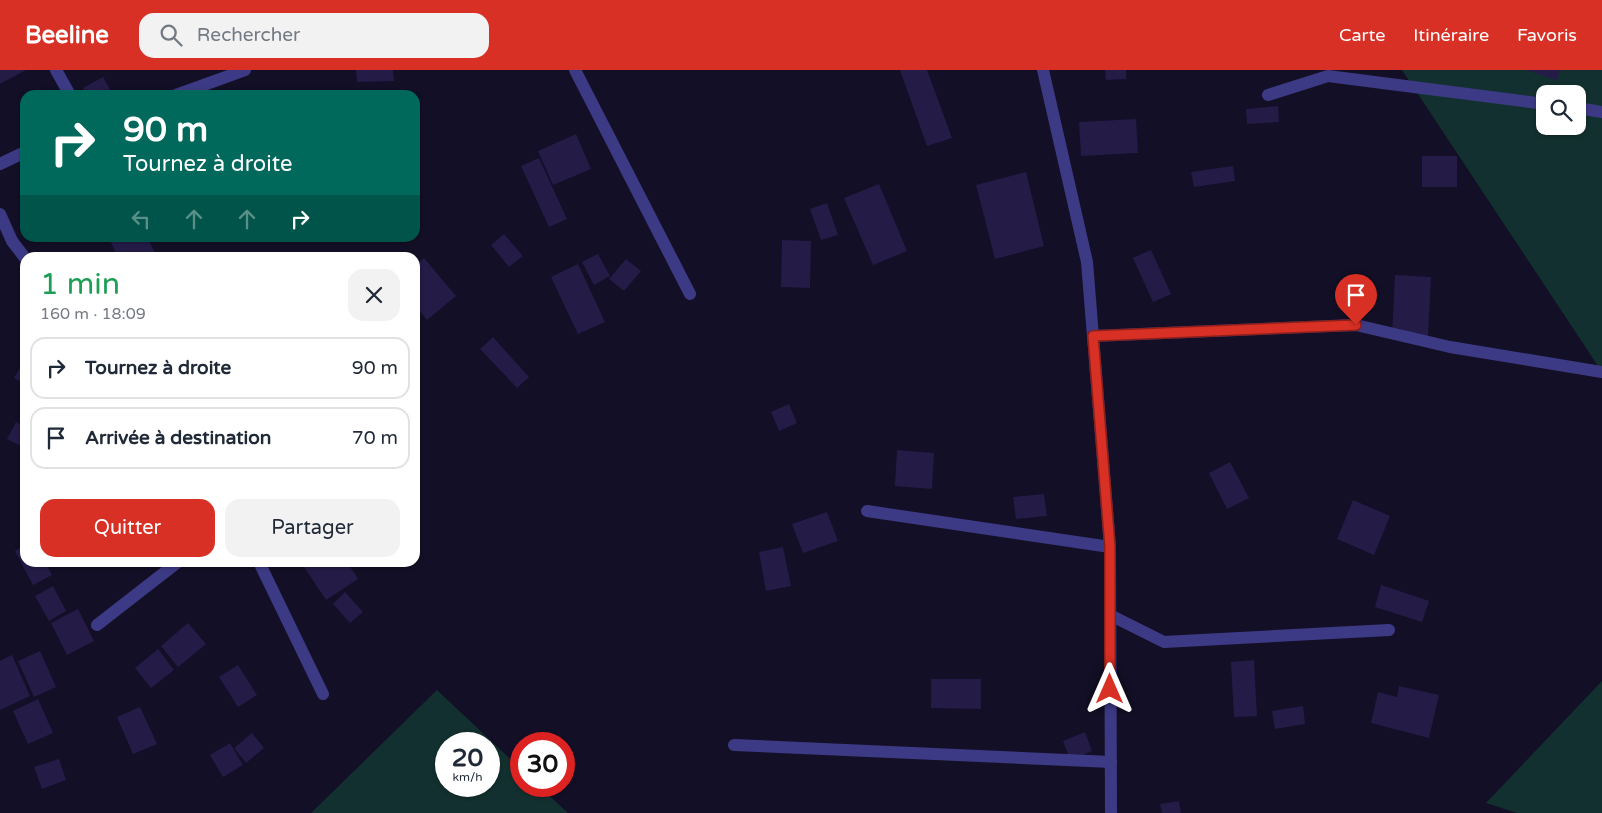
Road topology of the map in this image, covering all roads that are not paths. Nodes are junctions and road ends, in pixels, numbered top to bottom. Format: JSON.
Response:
{"nodes":[{"id":1,"x":56,"y":70,"type":"edge"},
{"id":2,"x":245,"y":70,"type":"edge"},
{"id":3,"x":575,"y":70,"type":"edge"},
{"id":4,"x":1043,"y":70,"type":"edge"},
{"id":5,"x":67,"y":90,"type":"edge"},
{"id":6,"x":190,"y":90,"type":"edge"},
{"id":7,"x":1268,"y":95,"type":"dead end"},
{"id":8,"x":1536,"y":103,"type":"edge"},
{"id":9,"x":1586,"y":109,"type":"edge"},
{"id":10,"x":1602,"y":112,"type":"edge"},
{"id":11,"x":20,"y":154,"type":"edge"},
{"id":12,"x":0,"y":164,"type":"edge"},
{"id":13,"x":0,"y":214,"type":"edge"},
{"id":14,"x":20,"y":252,"type":"edge"},
{"id":15,"x":690,"y":294,"type":"dead end"},
{"id":16,"x":1093,"y":336,"type":"junction"},
{"id":17,"x":1602,"y":372,"type":"edge"},
{"id":18,"x":867,"y":511,"type":"dead end"},
{"id":19,"x":1110,"y":547,"type":"junction"},
{"id":20,"x":172,"y":567,"type":"edge"},
{"id":21,"x":260,"y":567,"type":"edge"},
{"id":22,"x":1110,"y":615,"type":"junction"},
{"id":23,"x":97,"y":625,"type":"dead end"},
{"id":24,"x":1388,"y":630,"type":"dead end"},
{"id":25,"x":323,"y":694,"type":"dead end"},
{"id":26,"x":734,"y":745,"type":"dead end"},
{"id":27,"x":1111,"y":762,"type":"junction"},
{"id":28,"x":1111,"y":813,"type":"edge"}],
"edges":[{"from":1,"to":5,"type":"street"},
{"from":2,"to":6,"type":"street"},
{"from":3,"to":15,"type":"street"},
{"from":4,"to":16,"type":"street"},
{"from":7,"to":8,"type":"street"},
{"from":9,"to":10,"type":"street"},
{"from":11,"to":12,"type":"street"},
{"from":13,"to":14,"type":"street"},
{"from":16,"to":17,"type":"street"},
{"from":16,"to":19,"type":"street"},
{"from":18,"to":19,"type":"street"},
{"from":19,"to":22,"type":"street"},
{"from":20,"to":23,"type":"street"},
{"from":21,"to":25,"type":"street"},
{"from":22,"to":24,"type":"street"},
{"from":22,"to":27,"type":"street"},
{"from":26,"to":27,"type":"street"},
{"from":27,"to":28,"type":"street"}]}
